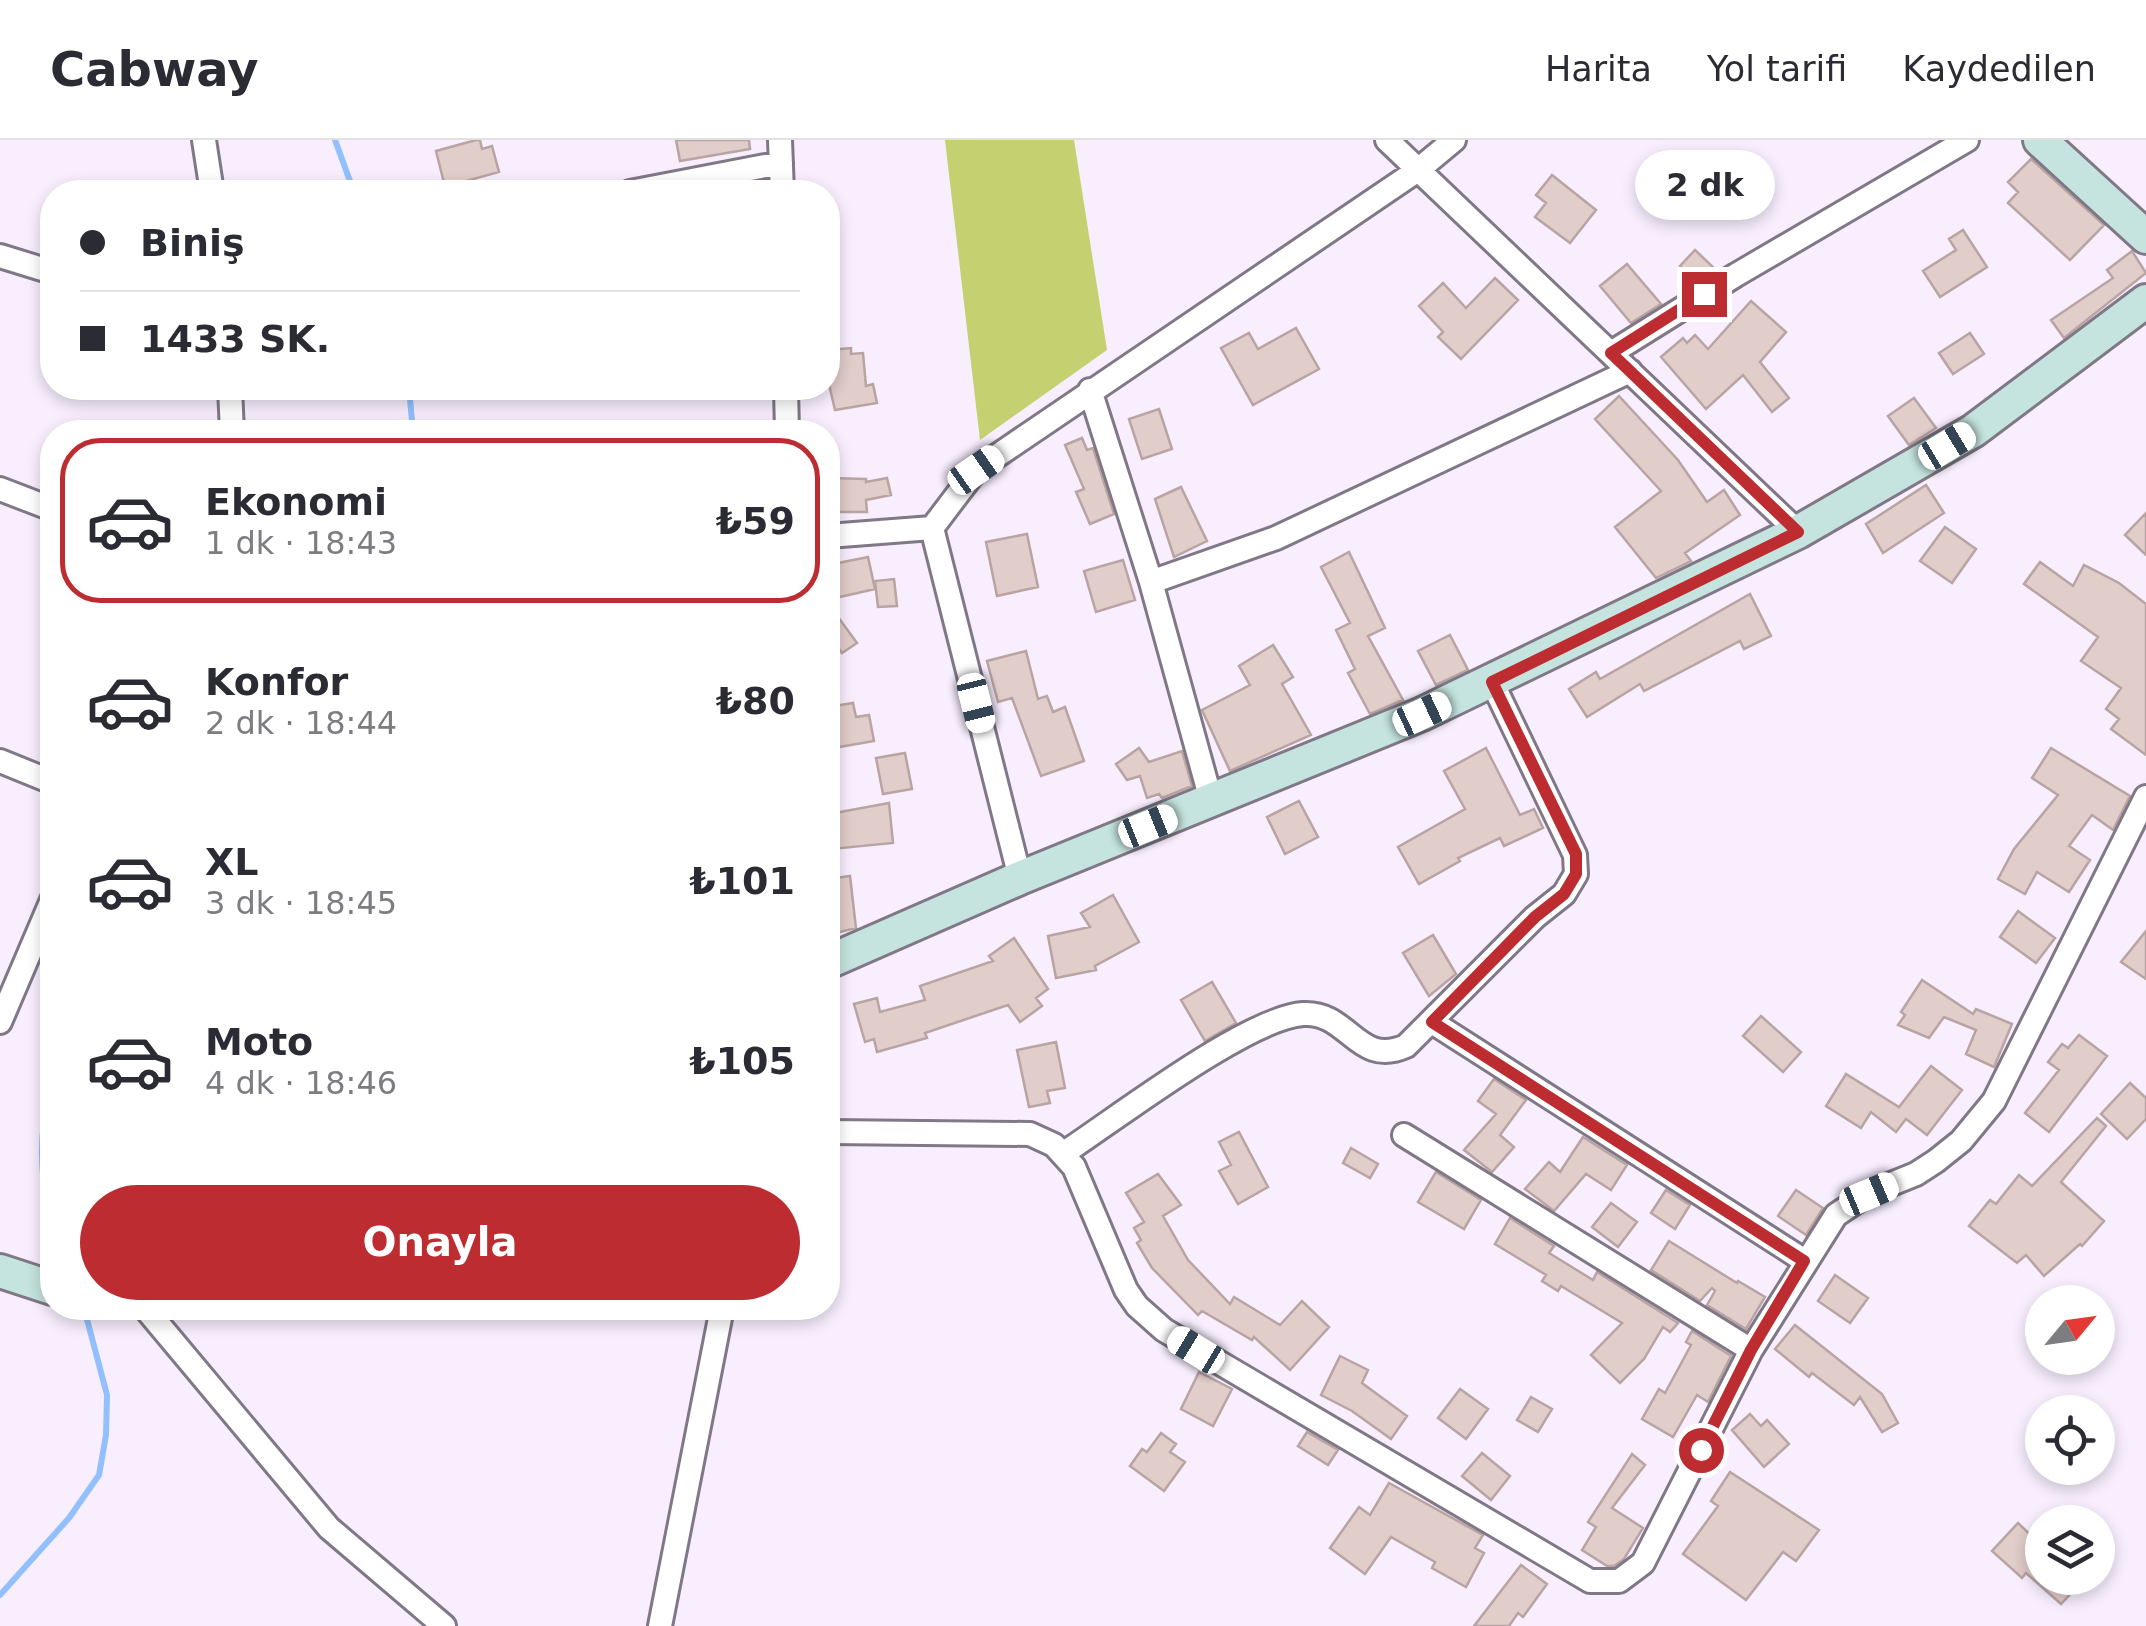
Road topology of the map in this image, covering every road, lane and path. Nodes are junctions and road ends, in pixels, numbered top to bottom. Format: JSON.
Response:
{"nodes":[{"id":1,"x":204,"y":140,"type":"edge"},
{"id":2,"x":1387,"y":140,"type":"edge"},
{"id":3,"x":1454,"y":140,"type":"edge"},
{"id":4,"x":1967,"y":140,"type":"edge"},
{"id":5,"x":2040,"y":140,"type":"edge"},
{"id":6,"x":780,"y":152,"type":"edge"},
{"id":7,"x":1418,"y":170,"type":"junction"},
{"id":8,"x":210,"y":180,"type":"edge"},
{"id":9,"x":675,"y":180,"type":"edge"},
{"id":10,"x":781,"y":180,"type":"edge"},
{"id":11,"x":2146,"y":237,"type":"edge"},
{"id":12,"x":0,"y":256,"type":"edge"},
{"id":13,"x":40,"y":268,"type":"edge"},
{"id":14,"x":2146,"y":301,"type":"edge"},
{"id":15,"x":1611,"y":353,"type":"junction"},
{"id":16,"x":1630,"y":371,"type":"junction"},
{"id":17,"x":1090,"y":390,"type":"junction"},
{"id":18,"x":0,"y":489,"type":"edge"},
{"id":19,"x":40,"y":504,"type":"edge"},
{"id":20,"x":932,"y":528,"type":"junction"},
{"id":21,"x":1798,"y":532,"type":"junction"},
{"id":22,"x":840,"y":535,"type":"edge"},
{"id":23,"x":1151,"y":582,"type":"junction"},
{"id":24,"x":1492,"y":682,"type":"junction"},
{"id":25,"x":0,"y":761,"type":"edge"},
{"id":26,"x":40,"y":777,"type":"edge"},
{"id":27,"x":2146,"y":797,"type":"edge"},
{"id":28,"x":1211,"y":800,"type":"junction"},
{"id":29,"x":1020,"y":878,"type":"junction"},
{"id":30,"x":40,"y":928,"type":"edge"},
{"id":31,"x":840,"y":957,"type":"edge"},
{"id":32,"x":0,"y":1022,"type":"edge"},
{"id":33,"x":1432,"y":1022,"type":"junction"},
{"id":34,"x":840,"y":1132,"type":"edge"},
{"id":35,"x":1404,"y":1134,"type":"dead end"},
{"id":36,"x":1064,"y":1154,"type":"junction"},
{"id":37,"x":1804,"y":1261,"type":"junction"},
{"id":38,"x":0,"y":1271,"type":"edge"},
{"id":39,"x":40,"y":1284,"type":"edge"},
{"id":40,"x":155,"y":1320,"type":"edge"},
{"id":41,"x":720,"y":1320,"type":"edge"},
{"id":42,"x":1751,"y":1350,"type":"junction"},
{"id":43,"x":444,"y":1626,"type":"edge"},
{"id":44,"x":660,"y":1626,"type":"edge"}],
"edges":[{"from":1,"to":8,"type":"street"},
{"from":2,"to":7,"type":"street"},
{"from":3,"to":7,"type":"street"},
{"from":4,"to":15,"type":"street"},
{"from":5,"to":11,"type":"street"},
{"from":6,"to":9,"type":"street"},
{"from":6,"to":10,"type":"street"},
{"from":7,"to":15,"type":"street"},
{"from":7,"to":17,"type":"street"},
{"from":12,"to":13,"type":"street"},
{"from":14,"to":21,"type":"street"},
{"from":15,"to":16,"type":"street"},
{"from":16,"to":21,"type":"street"},
{"from":16,"to":23,"type":"street"},
{"from":17,"to":20,"type":"street"},
{"from":17,"to":23,"type":"street"},
{"from":18,"to":19,"type":"street"},
{"from":20,"to":22,"type":"street"},
{"from":20,"to":29,"type":"street"},
{"from":21,"to":24,"type":"street"},
{"from":23,"to":28,"type":"street"},
{"from":24,"to":28,"type":"street"},
{"from":24,"to":33,"type":"street"},
{"from":25,"to":26,"type":"street"},
{"from":27,"to":37,"type":"street"},
{"from":28,"to":29,"type":"street"},
{"from":29,"to":31,"type":"street"},
{"from":30,"to":32,"type":"street"},
{"from":33,"to":36,"type":"street"},
{"from":33,"to":37,"type":"street"},
{"from":34,"to":36,"type":"street"},
{"from":35,"to":42,"type":"street"},
{"from":36,"to":42,"type":"street"},
{"from":37,"to":42,"type":"street"},
{"from":38,"to":39,"type":"street"},
{"from":40,"to":43,"type":"street"},
{"from":41,"to":44,"type":"street"}]}
